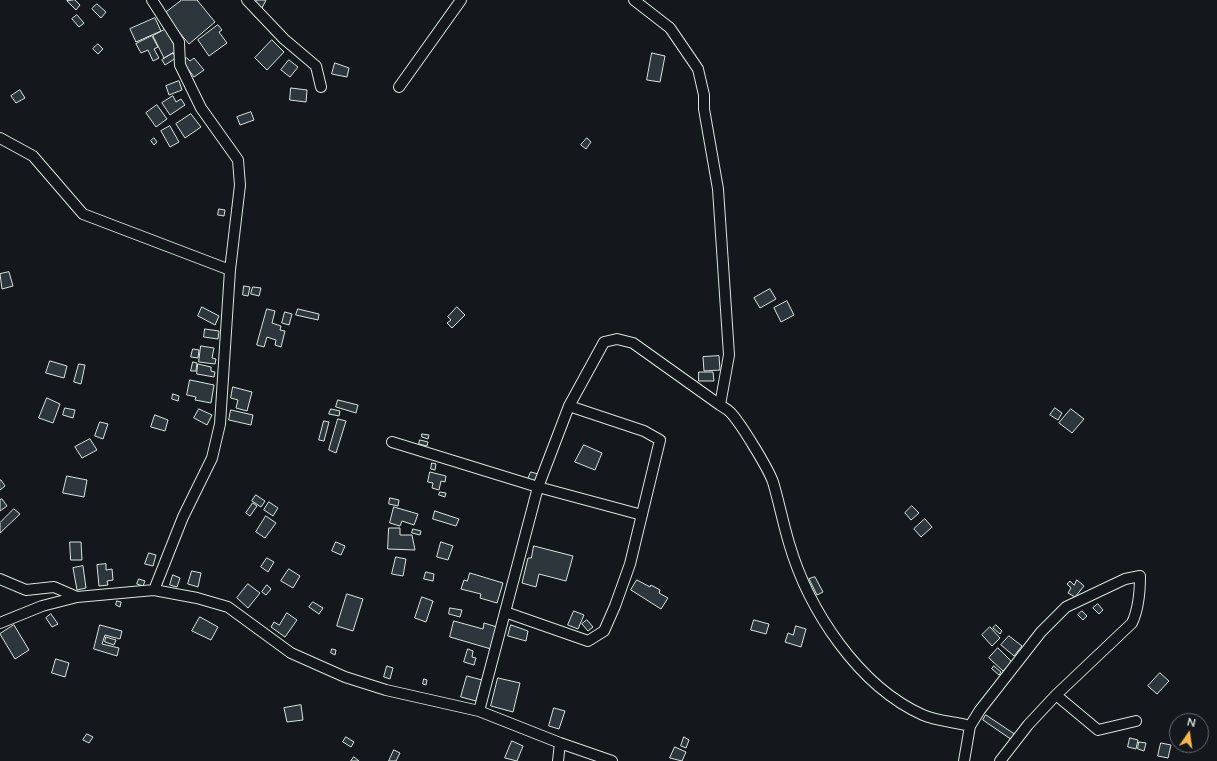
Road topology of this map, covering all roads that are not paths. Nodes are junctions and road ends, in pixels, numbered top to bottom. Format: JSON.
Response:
{"nodes":[{"id":1,"x":152,"y":0,"type":"edge"},
{"id":2,"x":247,"y":0,"type":"edge"},
{"id":3,"x":461,"y":0,"type":"edge"},
{"id":4,"x":634,"y":0,"type":"edge"},
{"id":5,"x":321,"y":87,"type":"dead end"},
{"id":6,"x":399,"y":87,"type":"dead end"},
{"id":7,"x":0,"y":138,"type":"edge"},
{"id":8,"x":230,"y":270,"type":"junction"},
{"id":9,"x":720,"y":405,"type":"junction"},
{"id":10,"x":569,"y":406,"type":"junction"},
{"id":11,"x":392,"y":442,"type":"dead end"},
{"id":12,"x":538,"y":487,"type":"junction"},
{"id":13,"x":642,"y":515,"type":"junction"},
{"id":14,"x":0,"y":579,"type":"edge"},
{"id":15,"x":154,"y":590,"type":"junction"},
{"id":16,"x":77,"y":597,"type":"junction"},
{"id":17,"x":505,"y":612,"type":"junction"},
{"id":18,"x":0,"y":623,"type":"edge"},
{"id":19,"x":1056,"y":695,"type":"junction"},
{"id":20,"x":480,"y":711,"type":"junction"},
{"id":21,"x":1136,"y":721,"type":"dead end"},
{"id":22,"x":970,"y":726,"type":"junction"},
{"id":23,"x":560,"y":743,"type":"junction"},
{"id":24,"x":558,"y":761,"type":"edge"},
{"id":25,"x":612,"y":761,"type":"edge"},
{"id":26,"x":964,"y":761,"type":"edge"},
{"id":27,"x":1000,"y":761,"type":"edge"}],
"edges":[{"from":1,"to":8,"type":"street"},
{"from":2,"to":5,"type":"street"},
{"from":3,"to":6,"type":"street"},
{"from":4,"to":9,"type":"street"},
{"from":7,"to":8,"type":"street"},
{"from":8,"to":15,"type":"street"},
{"from":9,"to":10,"type":"street"},
{"from":9,"to":22,"type":"street"},
{"from":10,"to":12,"type":"street"},
{"from":10,"to":13,"type":"street"},
{"from":11,"to":12,"type":"street"},
{"from":12,"to":13,"type":"street"},
{"from":12,"to":17,"type":"street"},
{"from":13,"to":17,"type":"street"},
{"from":14,"to":16,"type":"street"},
{"from":15,"to":16,"type":"street"},
{"from":15,"to":20,"type":"street"},
{"from":16,"to":18,"type":"street"},
{"from":17,"to":20,"type":"street"},
{"from":19,"to":21,"type":"street"},
{"from":19,"to":22,"type":"street"},
{"from":19,"to":27,"type":"street"},
{"from":20,"to":23,"type":"street"},
{"from":22,"to":26,"type":"street"},
{"from":23,"to":24,"type":"street"},
{"from":23,"to":25,"type":"street"}]}
